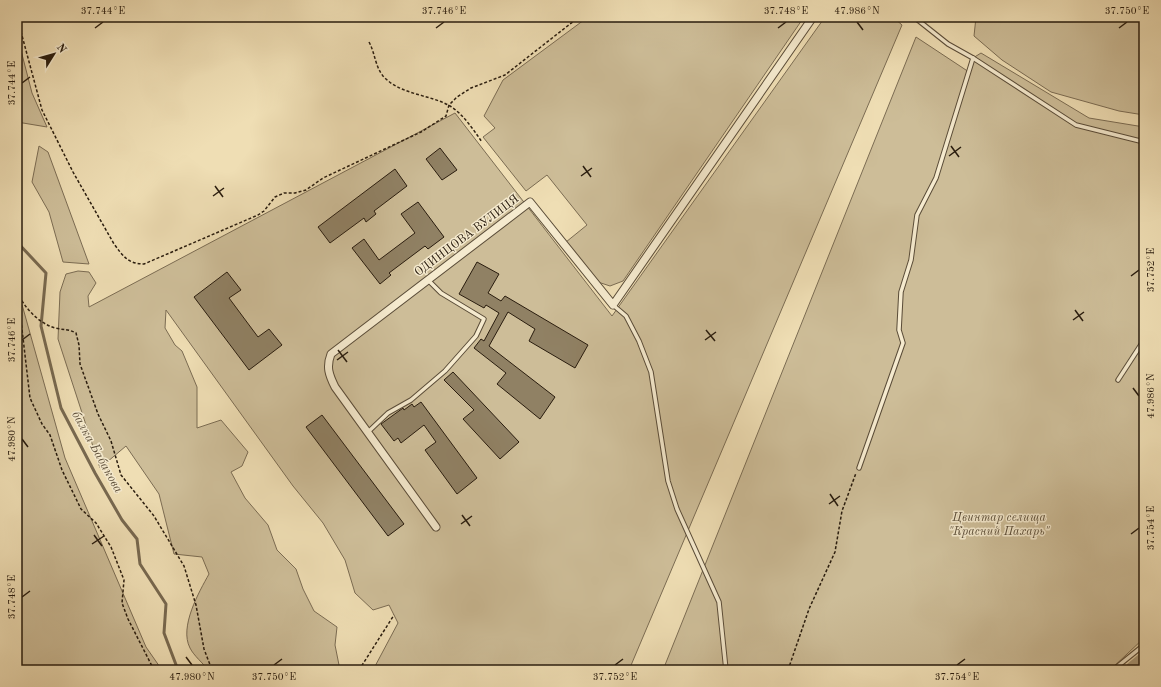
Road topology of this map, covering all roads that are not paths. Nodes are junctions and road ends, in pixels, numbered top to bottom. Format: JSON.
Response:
{"nodes":[{"id":1,"x":813,"y":17,"type":"edge"},
{"id":2,"x":914,"y":17,"type":"edge"},
{"id":3,"x":973,"y":58,"type":"junction"},
{"id":4,"x":1144,"y":142,"type":"edge"},
{"id":5,"x":428,"y":280,"type":"junction"},
{"id":6,"x":613,"y":305,"type":"junction"},
{"id":7,"x":1144,"y":340,"type":"edge"},
{"id":8,"x":1118,"y":380,"type":"dead end"},
{"id":9,"x":367,"y":432,"type":"junction"},
{"id":10,"x":859,"y":468,"type":"road end"},
{"id":11,"x":436,"y":526,"type":"dead end"},
{"id":12,"x":1144,"y":645,"type":"edge"},
{"id":13,"x":726,"y":670,"type":"edge"},
{"id":14,"x":1113,"y":670,"type":"edge"}],
"edges":[{"from":1,"to":6,"type":"street"},
{"from":2,"to":3,"type":"lane"},
{"from":3,"to":4,"type":"lane"},
{"from":3,"to":10,"type":"lane"},
{"from":5,"to":6,"type":"street","name":"ОДИНЦОВА ВУЛИЦЯ"},
{"from":5,"to":9,"type":"street","name":"ОДИНЦОВА ВУЛИЦЯ"},
{"from":5,"to":9,"type":"lane"},
{"from":6,"to":13,"type":"lane"},
{"from":7,"to":8,"type":"lane"},
{"from":9,"to":11,"type":"street","name":"ОДИНЦОВА ВУЛИЦЯ"},
{"from":12,"to":14,"type":"lane"}]}
